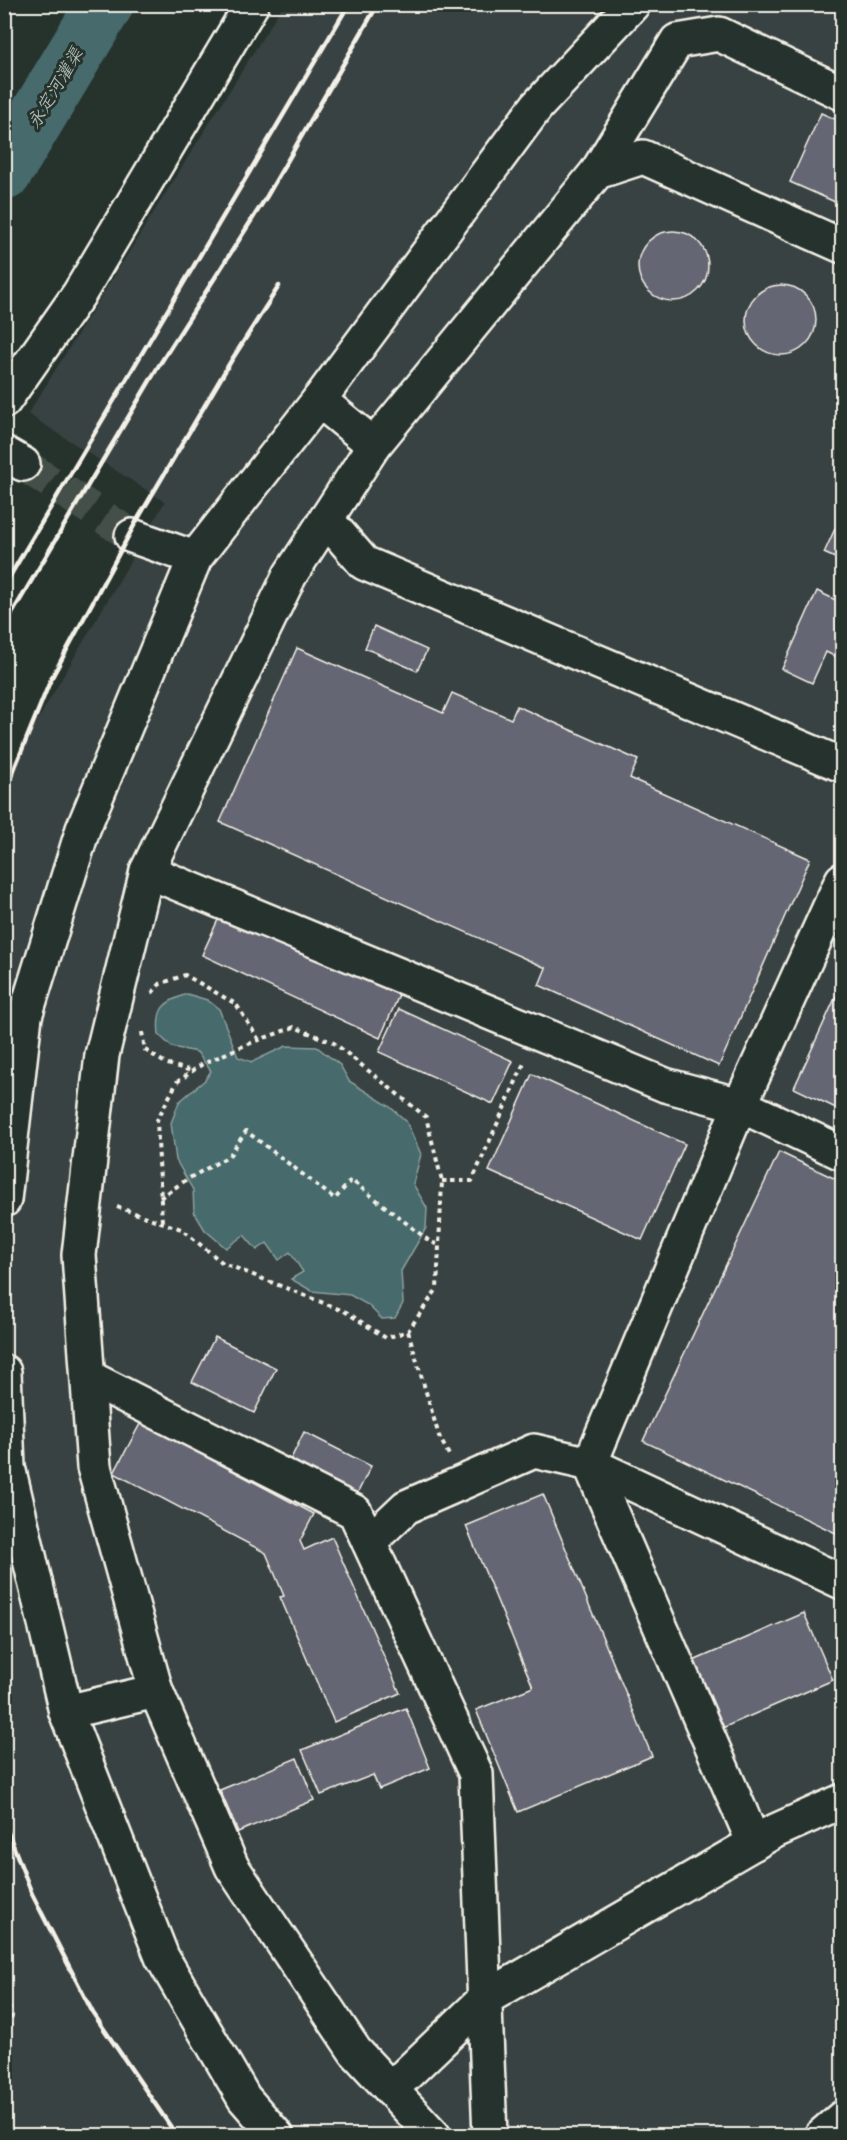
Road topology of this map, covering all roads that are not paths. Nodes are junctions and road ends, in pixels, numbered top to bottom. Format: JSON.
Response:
{"nodes":[{"id":1,"x":252,"y":4,"type":"edge"},
{"id":2,"x":633,"y":4,"type":"edge"},
{"id":3,"x":843,"y":93,"type":"edge"},
{"id":4,"x":597,"y":172,"type":"junction"},
{"id":5,"x":843,"y":246,"type":"edge"},
{"id":6,"x":319,"y":400,"type":"junction"},
{"id":7,"x":4,"y":401,"type":"edge"},
{"id":8,"x":374,"y":445,"type":"junction"},
{"id":9,"x":326,"y":519,"type":"junction"},
{"id":10,"x":132,"y":536,"type":"tunnel mouth"},
{"id":11,"x":195,"y":558,"type":"junction"},
{"id":12,"x":843,"y":765,"type":"edge"},
{"id":13,"x":147,"y":871,"type":"junction"},
{"id":14,"x":843,"y":880,"type":"edge"},
{"id":15,"x":740,"y":1105,"type":"junction"},
{"id":16,"x":843,"y":1153,"type":"edge"},
{"id":17,"x":4,"y":1200,"type":"edge"},
{"id":18,"x":4,"y":1372,"type":"edge"},
{"id":19,"x":88,"y":1377,"type":"junction"},
{"id":20,"x":590,"y":1464,"type":"junction"},
{"id":21,"x":369,"y":1542,"type":"junction"},
{"id":22,"x":843,"y":1582,"type":"edge"},
{"id":23,"x":156,"y":1691,"type":"junction"},
{"id":24,"x":66,"y":1712,"type":"junction"},
{"id":25,"x":843,"y":1801,"type":"edge"},
{"id":26,"x":754,"y":1843,"type":"junction"},
{"id":27,"x":486,"y":1998,"type":"junction"},
{"id":28,"x":391,"y":2089,"type":"junction"},
{"id":29,"x":843,"y":2118,"type":"edge"},
{"id":30,"x":277,"y":2136,"type":"edge"},
{"id":31,"x":434,"y":2136,"type":"edge"},
{"id":32,"x":490,"y":2136,"type":"edge"},
{"id":33,"x":821,"y":2136,"type":"edge"}],
"edges":[{"from":1,"to":7,"type":"street"},
{"from":2,"to":6,"type":"street"},
{"from":3,"to":4,"type":"street"},
{"from":4,"to":5,"type":"street"},
{"from":4,"to":8,"type":"street"},
{"from":6,"to":8,"type":"street"},
{"from":6,"to":11,"type":"street"},
{"from":8,"to":9,"type":"street"},
{"from":9,"to":12,"type":"street"},
{"from":9,"to":13,"type":"street"},
{"from":10,"to":11,"type":"street"},
{"from":11,"to":17,"type":"street"},
{"from":13,"to":15,"type":"street"},
{"from":13,"to":19,"type":"street"},
{"from":14,"to":15,"type":"street"},
{"from":15,"to":16,"type":"street"},
{"from":15,"to":20,"type":"street"},
{"from":18,"to":24,"type":"street"},
{"from":19,"to":21,"type":"street"},
{"from":19,"to":23,"type":"street"},
{"from":20,"to":21,"type":"street"},
{"from":20,"to":22,"type":"street"},
{"from":20,"to":26,"type":"street"},
{"from":21,"to":27,"type":"street"},
{"from":23,"to":24,"type":"street"},
{"from":23,"to":28,"type":"street"},
{"from":24,"to":30,"type":"street"},
{"from":25,"to":26,"type":"street"},
{"from":26,"to":27,"type":"street"},
{"from":27,"to":28,"type":"street"},
{"from":27,"to":32,"type":"street"},
{"from":28,"to":31,"type":"street"},
{"from":29,"to":33,"type":"street"}]}
